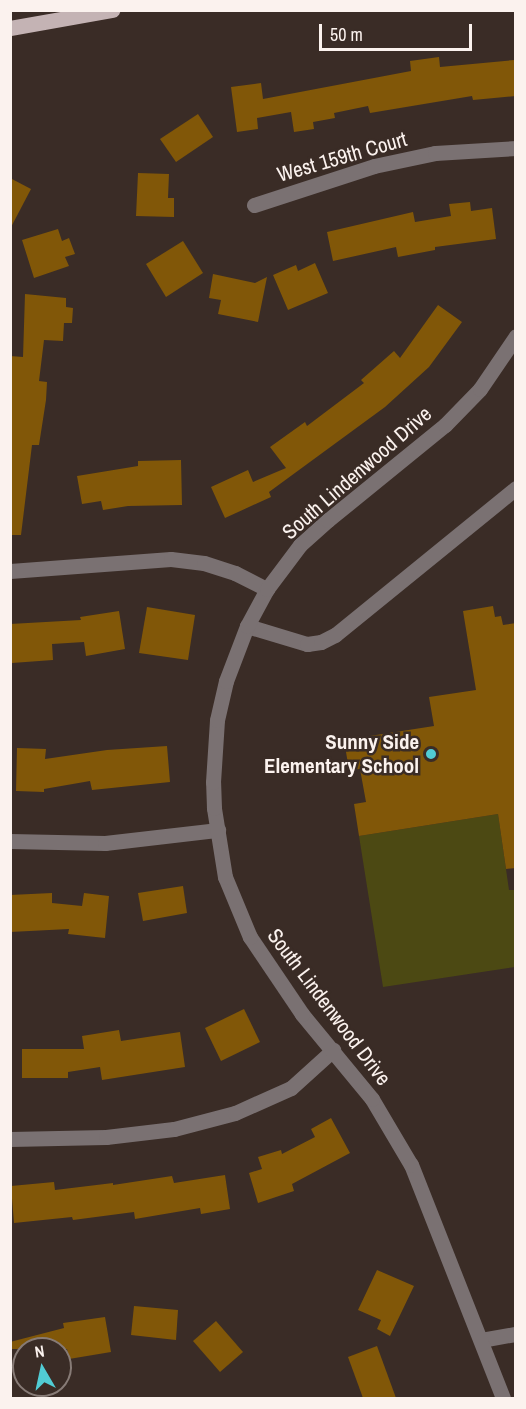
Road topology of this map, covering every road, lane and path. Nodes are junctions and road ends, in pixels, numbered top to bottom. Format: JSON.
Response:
{"nodes":[{"id":1,"x":112,"y":10,"type":"edge"},
{"id":2,"x":10,"y":28,"type":"edge"},
{"id":3,"x":516,"y":148,"type":"edge"},
{"id":4,"x":254,"y":205,"type":"dead end"},
{"id":5,"x":516,"y":336,"type":"edge"},
{"id":6,"x":510,"y":357,"type":"edge"},
{"id":7,"x":516,"y":488,"type":"edge"},
{"id":8,"x":10,"y":571,"type":"edge"},
{"id":9,"x":267,"y":589,"type":"junction"},
{"id":10,"x":247,"y":626,"type":"junction"},
{"id":11,"x":218,"y":830,"type":"junction"},
{"id":12,"x":10,"y":841,"type":"edge"},
{"id":13,"x":333,"y":1050,"type":"junction"},
{"id":14,"x":10,"y":1139,"type":"edge"},
{"id":15,"x":516,"y":1334,"type":"edge"},
{"id":16,"x":481,"y":1340,"type":"junction"},
{"id":17,"x":503,"y":1398,"type":"edge"}],
"edges":[{"from":1,"to":2,"type":"main road"},
{"from":3,"to":4,"type":"street","name":"West 159th Court"},
{"from":5,"to":6,"type":"street","name":"South Lindenwood Drive"},
{"from":6,"to":9,"type":"street","name":"South Lindenwood Drive"},
{"from":7,"to":10,"type":"street"},
{"from":8,"to":9,"type":"street"},
{"from":9,"to":10,"type":"street","name":"South Lindenwood Drive"},
{"from":10,"to":11,"type":"street","name":"South Lindenwood Drive"},
{"from":11,"to":12,"type":"street"},
{"from":11,"to":13,"type":"street","name":"South Lindenwood Drive"},
{"from":13,"to":14,"type":"street"},
{"from":13,"to":16,"type":"street","name":"South Lindenwood Drive"},
{"from":15,"to":16,"type":"street"},
{"from":16,"to":17,"type":"street","name":"South Lindenwood Drive"}]}
